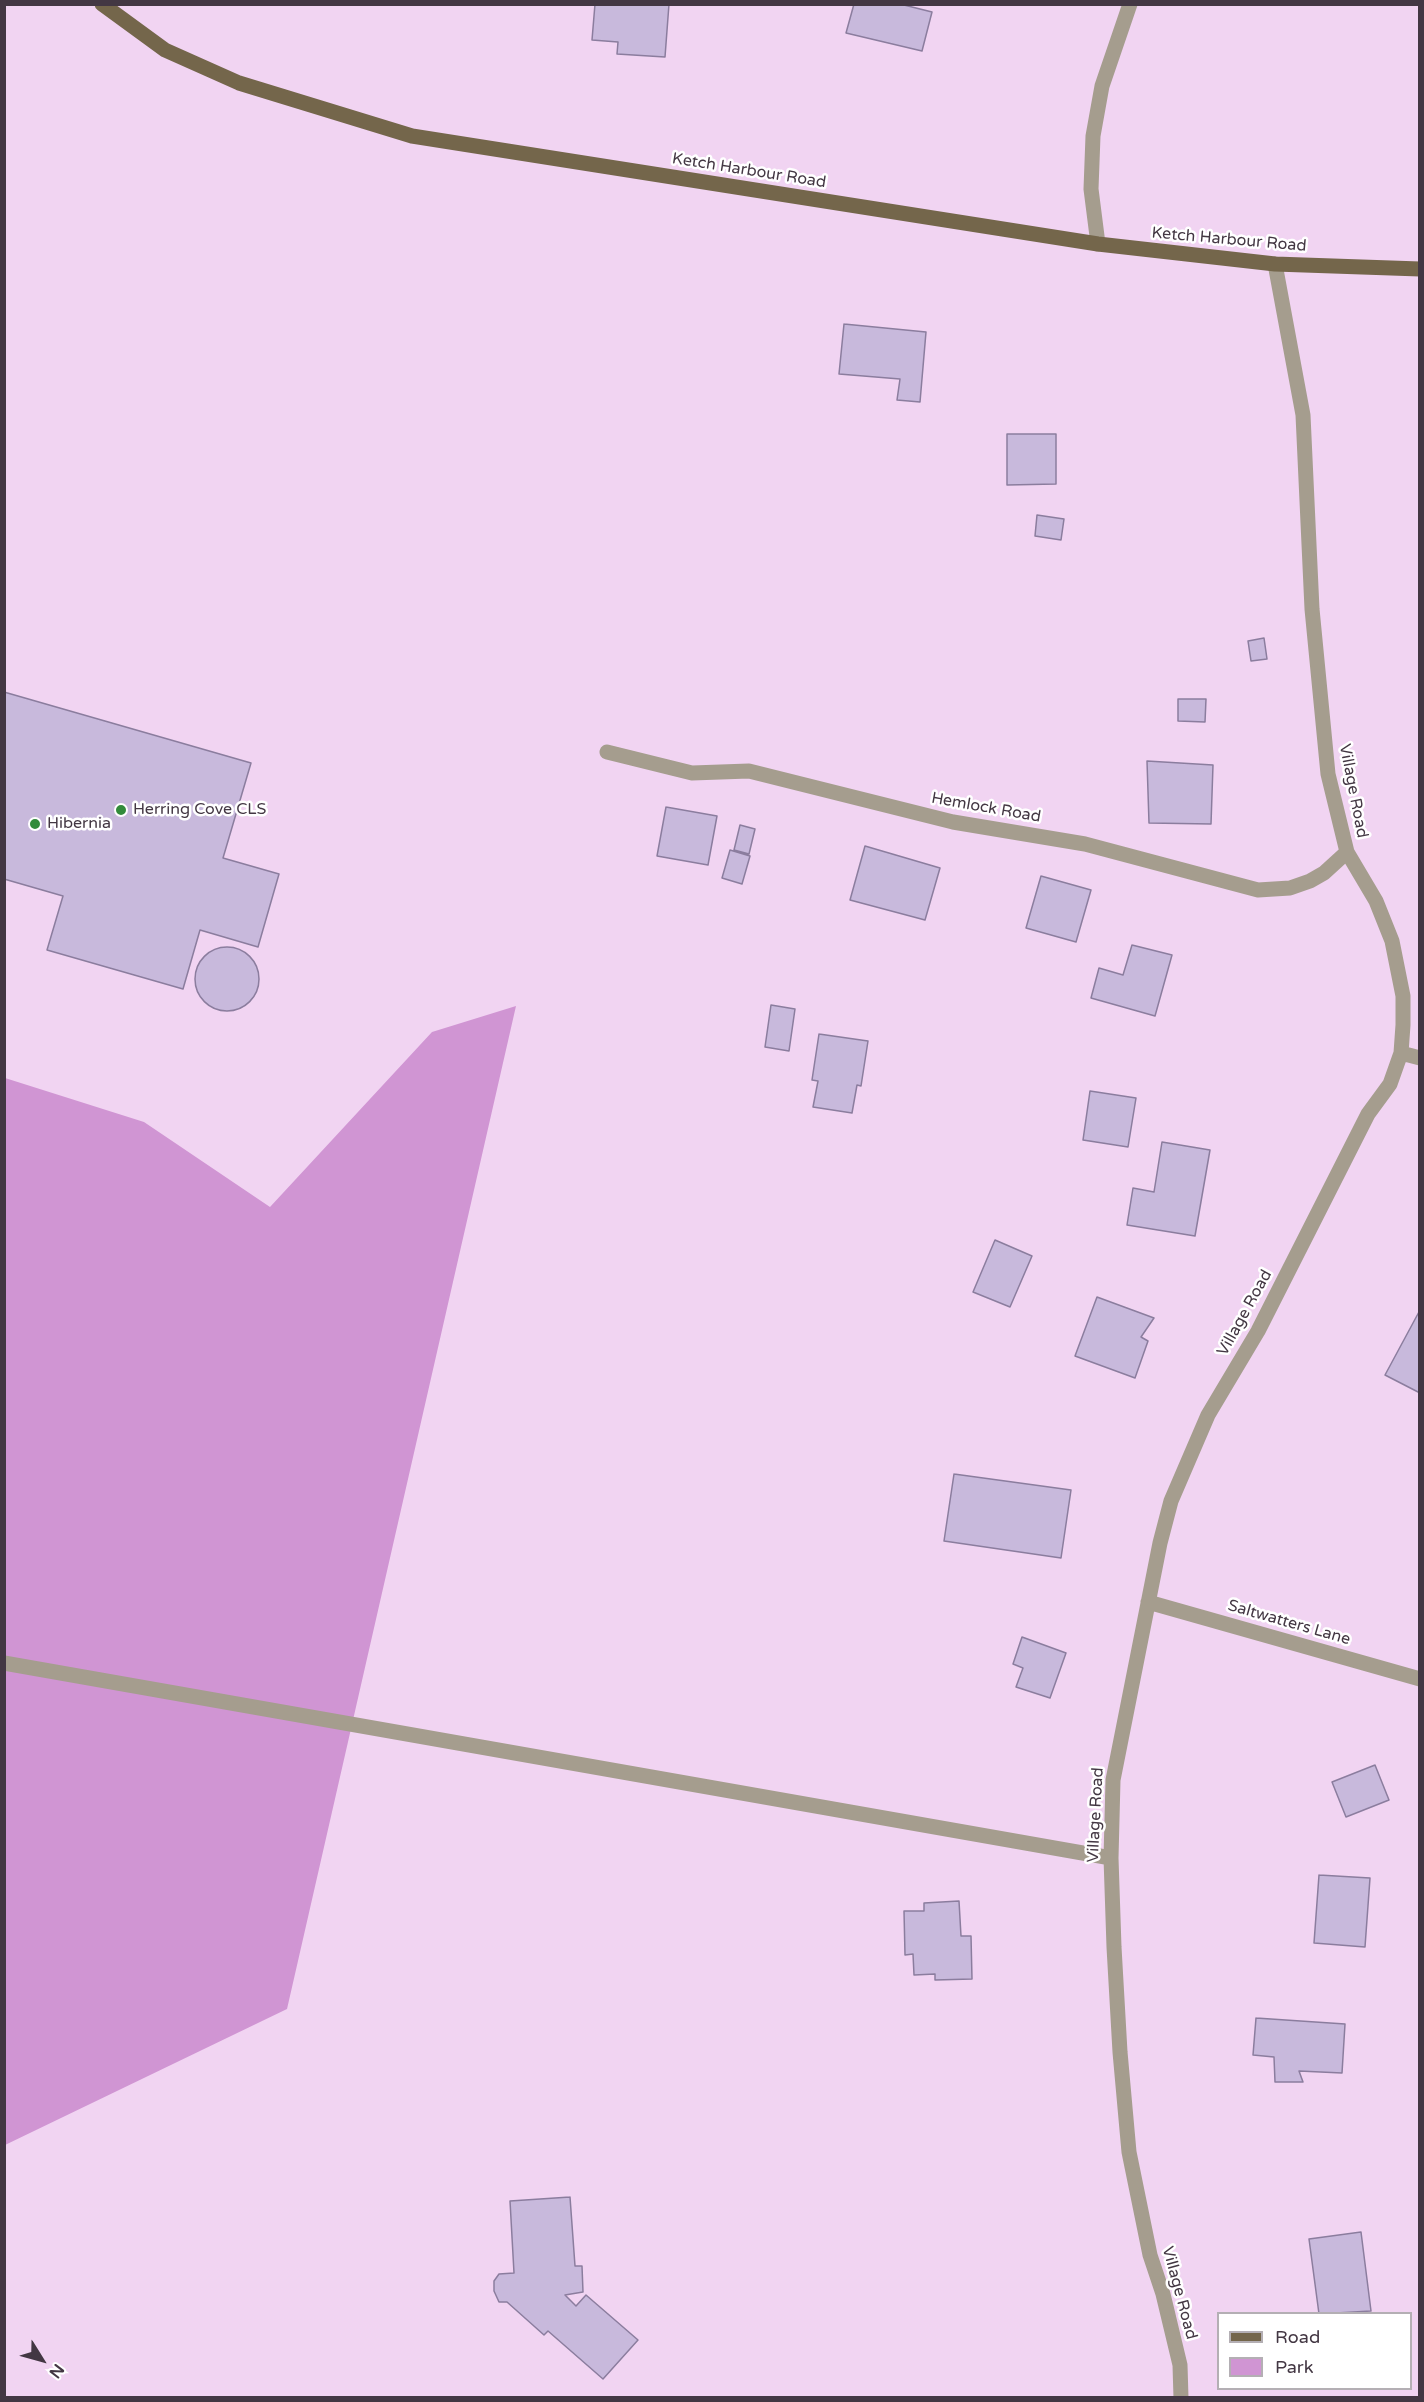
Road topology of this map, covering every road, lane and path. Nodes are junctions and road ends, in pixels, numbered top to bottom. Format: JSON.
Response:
{"nodes":[{"id":1,"x":102,"y":4,"type":"edge"},
{"id":2,"x":1130,"y":4,"type":"edge"},
{"id":3,"x":1098,"y":244,"type":"junction"},
{"id":4,"x":1275,"y":264,"type":"junction"},
{"id":5,"x":1419,"y":269,"type":"edge"},
{"id":6,"x":608,"y":752,"type":"dead end"},
{"id":7,"x":1347,"y":852,"type":"junction"},
{"id":8,"x":1401,"y":1053,"type":"junction"},
{"id":9,"x":1419,"y":1058,"type":"edge"},
{"id":10,"x":1148,"y":1602,"type":"junction"},
{"id":11,"x":4,"y":1662,"type":"edge"},
{"id":12,"x":1419,"y":1679,"type":"edge"},
{"id":13,"x":1111,"y":1858,"type":"junction"},
{"id":14,"x":1181,"y":2397,"type":"edge"}],
"edges":[{"from":1,"to":3,"type":"main road","name":"Ketch Harbour Road"},
{"from":2,"to":3,"type":"street"},
{"from":3,"to":4,"type":"main road","name":"Ketch Harbour Road"},
{"from":4,"to":5,"type":"main road","name":"Ketch Harbour Road"},
{"from":4,"to":7,"type":"street","name":"Village Road"},
{"from":6,"to":7,"type":"street","name":"Hemlock Road"},
{"from":7,"to":8,"type":"street","name":"Village Road"},
{"from":8,"to":9,"type":"street"},
{"from":8,"to":10,"type":"street","name":"Village Road"},
{"from":10,"to":12,"type":"street","name":"Saltwatters Lane"},
{"from":10,"to":13,"type":"street","name":"Village Road"},
{"from":11,"to":13,"type":"street"},
{"from":13,"to":14,"type":"street","name":"Village Road"}]}
